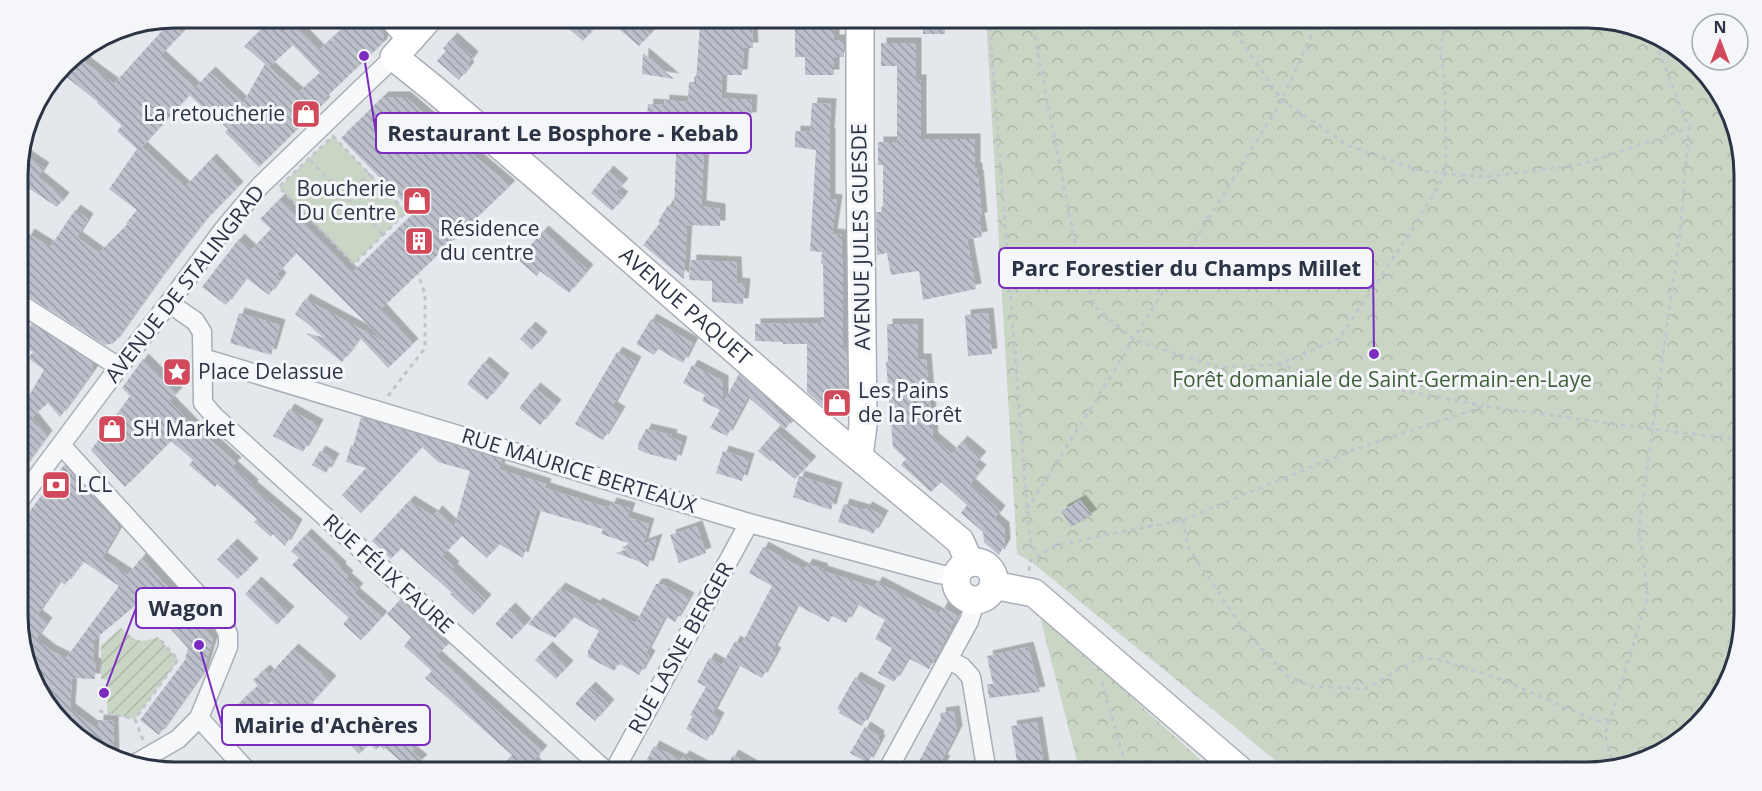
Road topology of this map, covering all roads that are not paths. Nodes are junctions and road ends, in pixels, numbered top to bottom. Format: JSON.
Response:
{"nodes":[{"id":1,"x":397,"y":29,"type":"edge"},
{"id":2,"x":420,"y":29,"type":"edge"},
{"id":3,"x":860,"y":29,"type":"edge"},
{"id":4,"x":403,"y":48,"type":"junction"},
{"id":5,"x":169,"y":303,"type":"junction"},
{"id":6,"x":29,"y":309,"type":"edge"},
{"id":7,"x":203,"y":357,"type":"junction"},
{"id":8,"x":119,"y":367,"type":"junction"},
{"id":9,"x":61,"y":445,"type":"junction"},
{"id":10,"x":859,"y":456,"type":"junction"},
{"id":11,"x":28,"y":489,"type":"edge"},
{"id":12,"x":749,"y":523,"type":"junction"},
{"id":13,"x":963,"y":570,"type":"junction"},
{"id":14,"x":985,"y":592,"type":"junction"},
{"id":15,"x":949,"y":660,"type":"junction"},
{"id":16,"x":200,"y":718,"type":"junction"},
{"id":17,"x":143,"y":759,"type":"edge"},
{"id":18,"x":239,"y":762,"type":"edge"},
{"id":19,"x":596,"y":762,"type":"edge"},
{"id":20,"x":619,"y":762,"type":"edge"},
{"id":21,"x":892,"y":762,"type":"edge"},
{"id":22,"x":985,"y":762,"type":"edge"},
{"id":23,"x":1230,"y":762,"type":"edge"}],
"edges":[{"from":1,"to":4,"type":"street","name":"AVENUE PAQUET"},
{"from":2,"to":4,"type":"street"},
{"from":3,"to":10,"type":"street","name":"AVENUE JULES GUESDE"},
{"from":4,"to":5,"type":"street","name":"AVENUE DE STALINGRAD"},
{"from":4,"to":10,"type":"street","name":"AVENUE PAQUET"},
{"from":5,"to":7,"type":"street"},
{"from":5,"to":8,"type":"street","name":"AVENUE DE STALINGRAD"},
{"from":6,"to":8,"type":"street"},
{"from":7,"to":12,"type":"street","name":"RUE MAURICE BERTEAUX"},
{"from":7,"to":19,"type":"street","name":"RUE FÉLIX FAURE"},
{"from":8,"to":9,"type":"street","name":"AVENUE DE STALINGRAD"},
{"from":9,"to":11,"type":"street","name":"AVENUE DE STALINGRAD"},
{"from":9,"to":16,"type":"street"},
{"from":10,"to":13,"type":"street","name":"AVENUE PAQUET"},
{"from":12,"to":13,"type":"street","name":"RUE MAURICE BERTEAUX"},
{"from":12,"to":20,"type":"street","name":"RUE LASNE BERGER"},
{"from":13,"to":14,"type":"street"},
{"from":14,"to":15,"type":"street"},
{"from":14,"to":23,"type":"street"},
{"from":15,"to":21,"type":"street"},
{"from":15,"to":22,"type":"street"},
{"from":16,"to":17,"type":"street"},
{"from":16,"to":18,"type":"street"}]}
